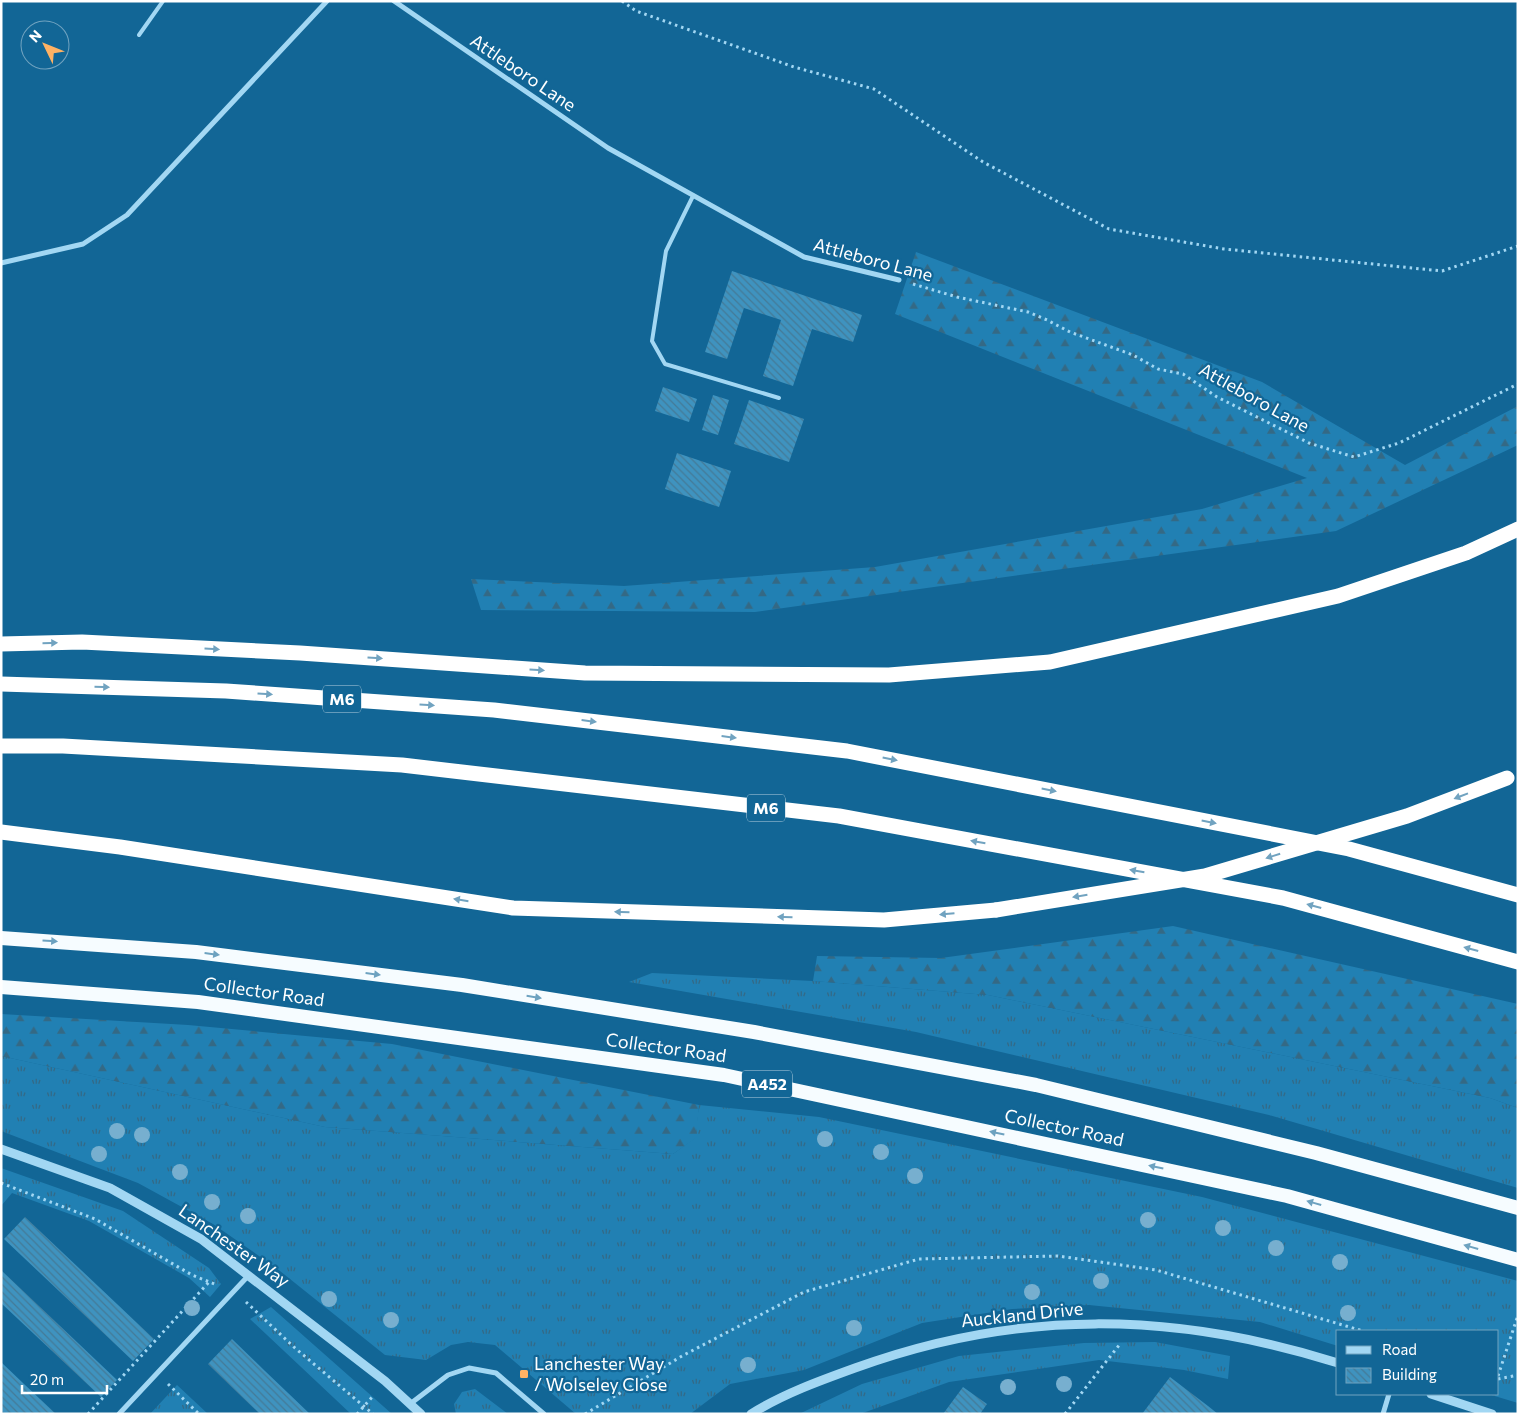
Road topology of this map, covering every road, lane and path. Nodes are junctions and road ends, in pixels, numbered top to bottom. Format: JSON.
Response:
{"nodes":[{"id":1,"x":163,"y":1,"type":"edge"},
{"id":2,"x":327,"y":1,"type":"edge"},
{"id":3,"x":394,"y":1,"type":"edge"},
{"id":4,"x":622,"y":1,"type":"edge"},
{"id":5,"x":139,"y":35,"type":"dead end"},
{"id":6,"x":693,"y":196,"type":"junction"},
{"id":7,"x":1518,"y":246,"type":"edge"},
{"id":8,"x":1,"y":263,"type":"edge"},
{"id":9,"x":899,"y":280,"type":"joint"},
{"id":10,"x":1518,"y":384,"type":"edge"},
{"id":11,"x":779,"y":398,"type":"dead end"},
{"id":12,"x":1518,"y":530,"type":"edge"},
{"id":13,"x":1,"y":644,"type":"edge"},
{"id":14,"x":1,"y":684,"type":"edge"},
{"id":15,"x":1,"y":746,"type":"edge"},
{"id":16,"x":1512,"y":776,"type":"edge"},
{"id":17,"x":1,"y":832,"type":"edge"},
{"id":18,"x":1518,"y":895,"type":"edge"},
{"id":19,"x":1,"y":938,"type":"edge"},
{"id":20,"x":1518,"y":962,"type":"edge"},
{"id":21,"x":1,"y":987,"type":"edge"},
{"id":22,"x":1,"y":1149,"type":"edge"},
{"id":23,"x":1,"y":1183,"type":"edge"},
{"id":24,"x":1518,"y":1208,"type":"edge"},
{"id":25,"x":1518,"y":1260,"type":"edge"},
{"id":26,"x":249,"y":1274,"type":"junction"},
{"id":27,"x":209,"y":1282,"type":"junction"},
{"id":28,"x":224,"y":1288,"type":"dead end"},
{"id":29,"x":245,"y":1301,"type":"dead end"},
{"id":30,"x":1518,"y":1315,"type":"edge"},
{"id":31,"x":1136,"y":1324,"type":"junction"},
{"id":32,"x":1360,"y":1330,"type":"edge"},
{"id":33,"x":1336,"y":1362,"type":"edge"},
{"id":34,"x":157,"y":1373,"type":"junction"},
{"id":35,"x":1499,"y":1375,"type":"edge"},
{"id":36,"x":1518,"y":1375,"type":"edge"},
{"id":37,"x":1499,"y":1378,"type":"edge"},
{"id":38,"x":1389,"y":1395,"type":"edge"},
{"id":39,"x":1434,"y":1395,"type":"edge"},
{"id":40,"x":410,"y":1404,"type":"junction"},
{"id":41,"x":88,"y":1414,"type":"edge"},
{"id":42,"x":119,"y":1414,"type":"edge"},
{"id":43,"x":200,"y":1414,"type":"edge"},
{"id":44,"x":373,"y":1414,"type":"edge"},
{"id":45,"x":421,"y":1414,"type":"edge"},
{"id":46,"x":544,"y":1414,"type":"edge"},
{"id":47,"x":585,"y":1414,"type":"edge"},
{"id":48,"x":751,"y":1414,"type":"edge"},
{"id":49,"x":1065,"y":1414,"type":"edge"},
{"id":50,"x":1382,"y":1414,"type":"edge"},
{"id":51,"x":1492,"y":1414,"type":"edge"}],
"edges":[{"from":1,"to":5,"type":"lane"},
{"from":2,"to":8,"type":"street"},
{"from":3,"to":6,"type":"street","name":"Attleboro Lane"},
{"from":4,"to":7,"type":"path"},
{"from":6,"to":9,"type":"street","name":"Attleboro Lane"},
{"from":6,"to":11,"type":"lane"},
{"from":9,"to":10,"type":"path","name":"Attleboro Lane"},
{"from":13,"to":12,"type":"highway","one_way":true},
{"from":14,"to":18,"type":"highway","number":"M6","one_way":true},
{"from":20,"to":15,"type":"highway","number":"M6","one_way":true},
{"from":16,"to":17,"type":"highway","one_way":true,"bridge":true},
{"from":19,"to":24,"type":"highway","name":"Collector Road","one_way":true},
{"from":25,"to":21,"type":"highway","name":"Collector Road","number":"A452","one_way":true},
{"from":22,"to":26,"type":"street","name":"Lanchester Way"},
{"from":23,"to":27,"type":"path"},
{"from":26,"to":34,"type":"street"},
{"from":26,"to":40,"type":"street","name":"Lanchester Way"},
{"from":27,"to":28,"type":"path"},
{"from":27,"to":41,"type":"path"},
{"from":29,"to":44,"type":"path"},
{"from":30,"to":35,"type":"path"},
{"from":31,"to":33,"type":"street","name":"Auckland Drive"},
{"from":31,"to":48,"type":"street","name":"Auckland Drive"},
{"from":31,"to":49,"type":"path"},
{"from":32,"to":47,"type":"path"},
{"from":34,"to":42,"type":"street"},
{"from":34,"to":43,"type":"path"},
{"from":36,"to":37,"type":"path"},
{"from":38,"to":50,"type":"street"},
{"from":39,"to":51,"type":"street"},
{"from":40,"to":45,"type":"street","name":"Lanchester Way"},
{"from":40,"to":46,"type":"street"}]}
